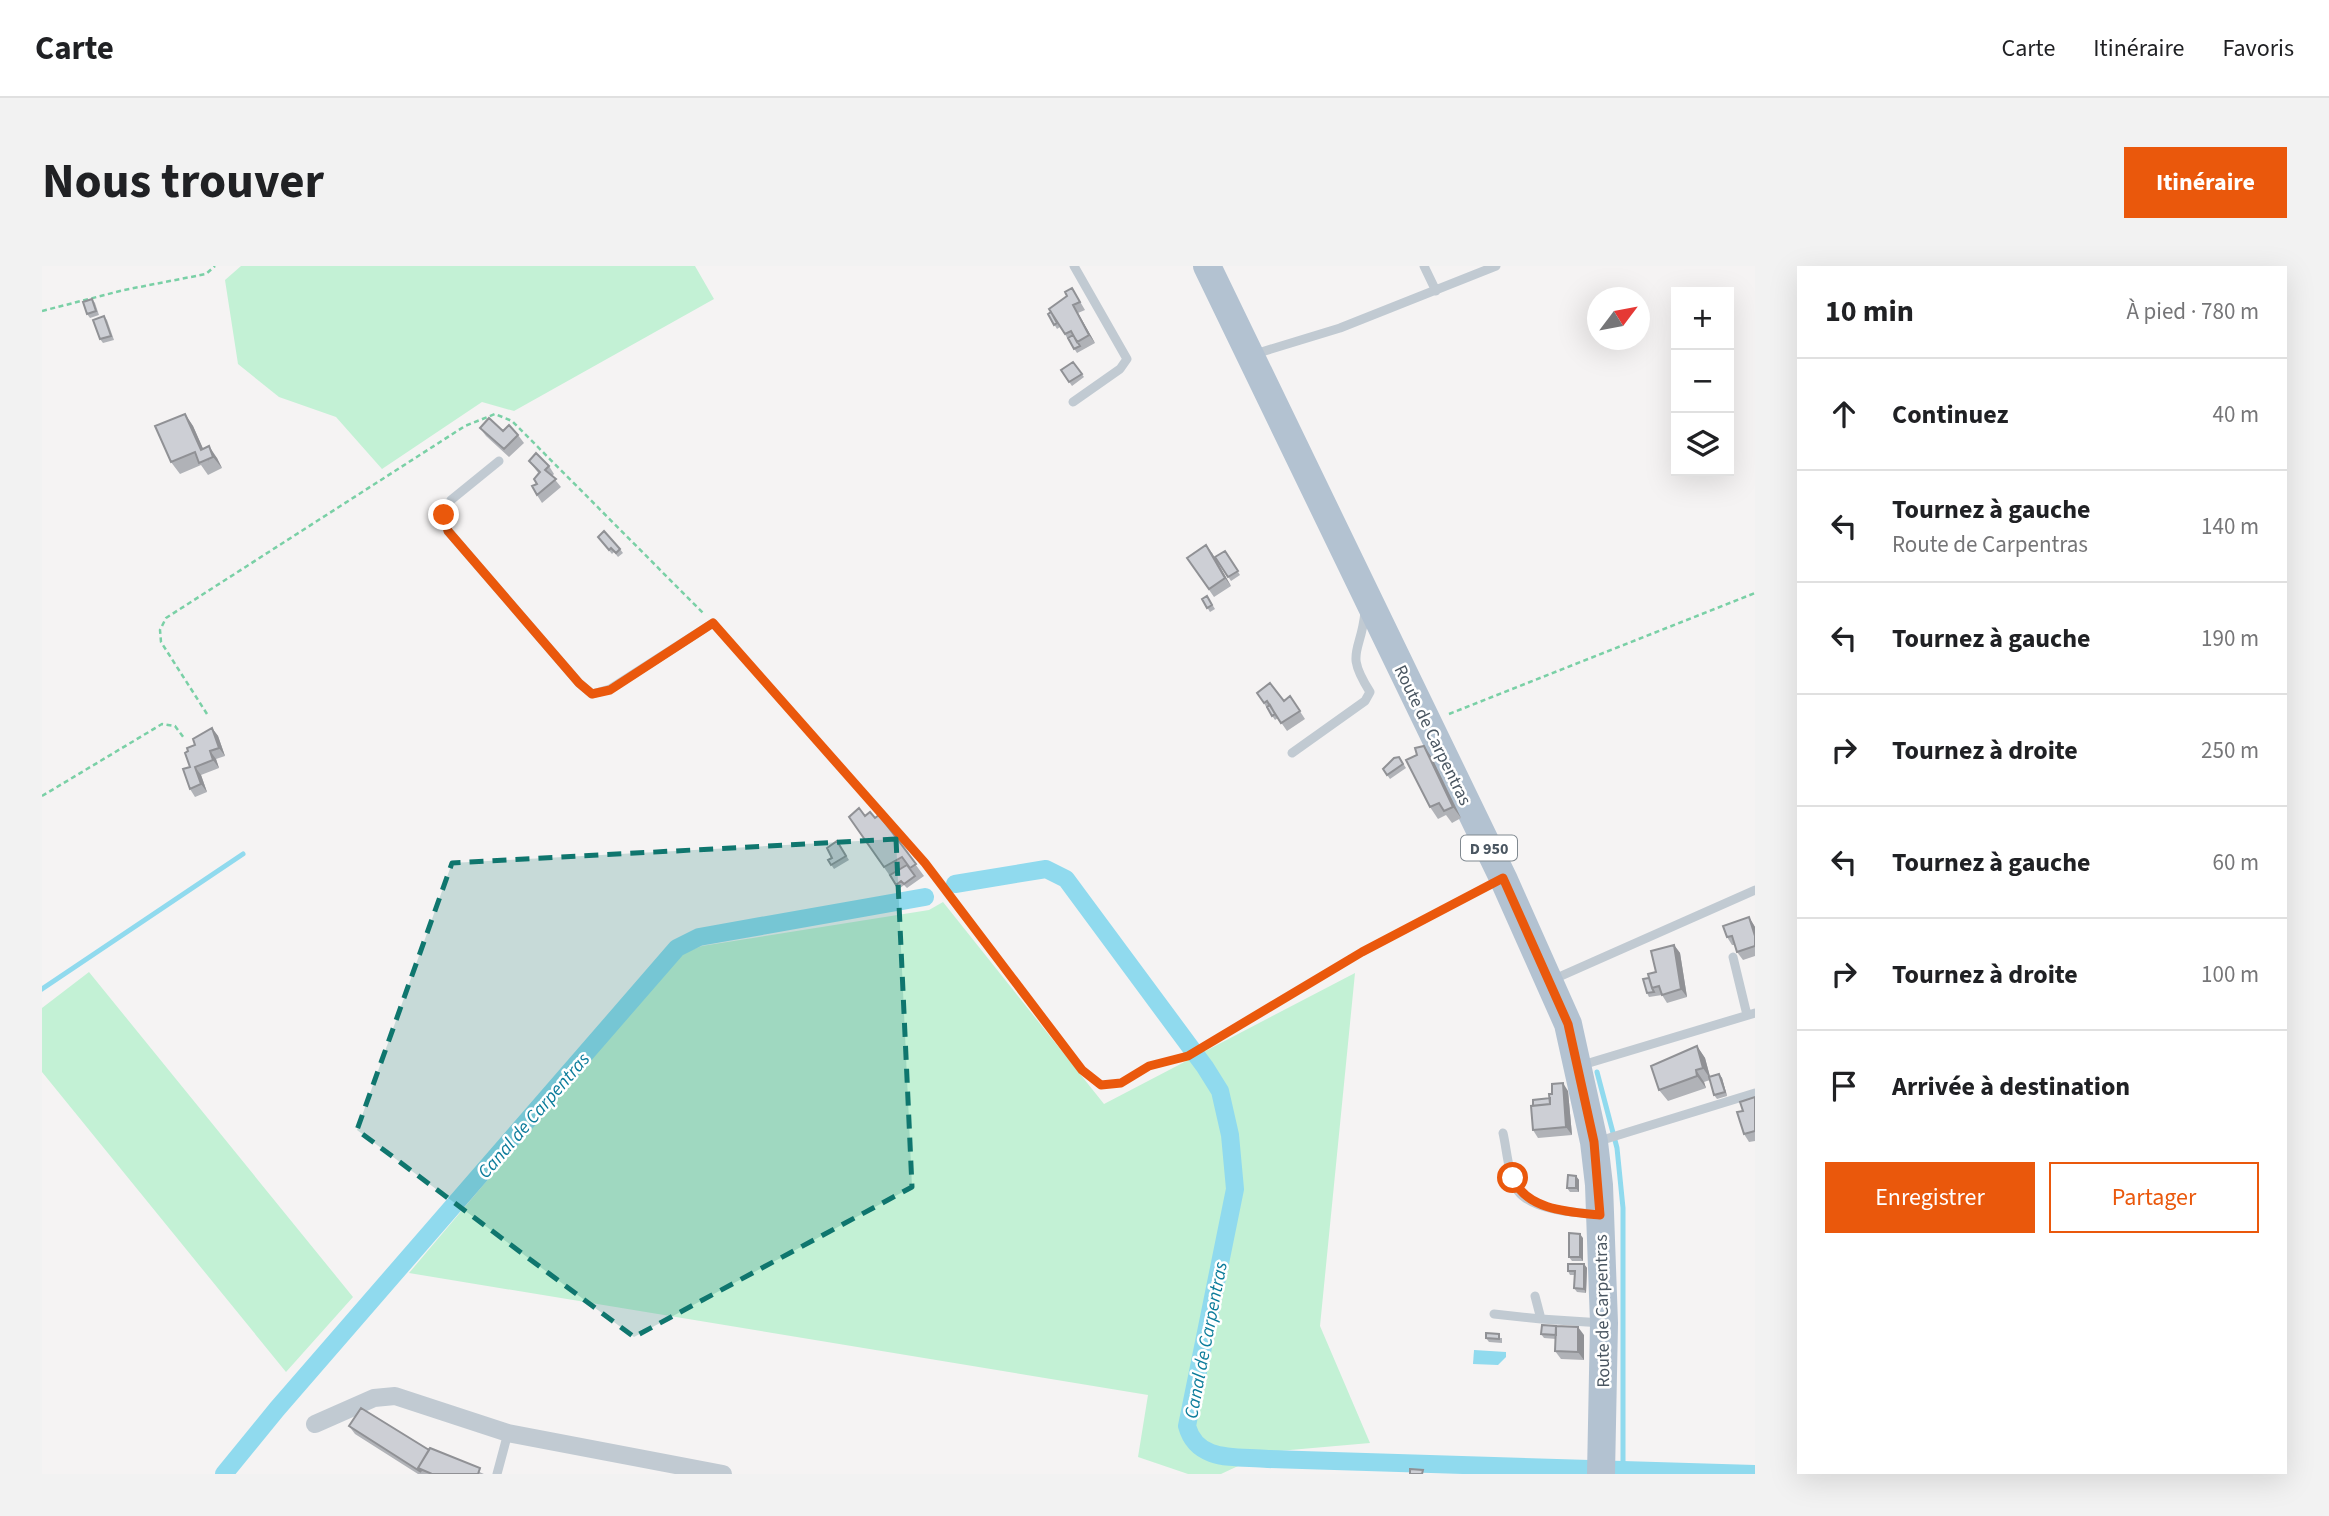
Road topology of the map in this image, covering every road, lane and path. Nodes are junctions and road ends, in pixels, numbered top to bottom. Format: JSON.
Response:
{"nodes":[{"id":1,"x":215,"y":266,"type":"edge"},
{"id":2,"x":1074,"y":266,"type":"edge"},
{"id":3,"x":1207,"y":266,"type":"edge"},
{"id":4,"x":1424,"y":266,"type":"edge"},
{"id":5,"x":1496,"y":266,"type":"edge"},
{"id":6,"x":1436,"y":291,"type":"junction"},
{"id":7,"x":42,"y":311,"type":"edge"},
{"id":8,"x":1250,"y":355,"type":"junction"},
{"id":9,"x":1073,"y":402,"type":"dead end"},
{"id":10,"x":499,"y":461,"type":"dead end"},
{"id":11,"x":1755,"y":593,"type":"edge"},
{"id":12,"x":1366,"y":596,"type":"junction"},
{"id":13,"x":713,"y":623,"type":"junction"},
{"id":14,"x":207,"y":713,"type":"dead end"},
{"id":15,"x":1427,"y":722,"type":"junction"},
{"id":16,"x":184,"y":738,"type":"dead end"},
{"id":17,"x":1292,"y":752,"type":"dead end"},
{"id":18,"x":42,"y":796,"type":"edge"},
{"id":19,"x":1503,"y":878,"type":"junction"},
{"id":20,"x":1755,"y":890,"type":"edge"},
{"id":21,"x":1733,"y":957,"type":"edge"},
{"id":22,"x":1550,"y":981,"type":"junction"},
{"id":23,"x":1751,"y":1014,"type":"edge"},
{"id":24,"x":1579,"y":1066,"type":"junction"},
{"id":25,"x":1755,"y":1093,"type":"edge"},
{"id":26,"x":1503,"y":1133,"type":"dead end"},
{"id":27,"x":1594,"y":1142,"type":"junction"},
{"id":28,"x":1600,"y":1215,"type":"junction"},
{"id":29,"x":1535,"y":1296,"type":"dead end"},
{"id":30,"x":1493,"y":1314,"type":"dead end"},
{"id":31,"x":1541,"y":1319,"type":"junction"},
{"id":32,"x":1604,"y":1323,"type":"junction"},
{"id":33,"x":315,"y":1424,"type":"dead end"},
{"id":34,"x":508,"y":1433,"type":"junction"},
{"id":35,"x":497,"y":1474,"type":"edge"},
{"id":36,"x":723,"y":1474,"type":"edge"},
{"id":37,"x":1601,"y":1474,"type":"edge"}],
"edges":[{"from":1,"to":7,"type":"path"},
{"from":2,"to":9,"type":"lane"},
{"from":3,"to":8,"type":"main road","name":"Route de Carpentras","number":"D 950"},
{"from":4,"to":6,"type":"lane"},
{"from":5,"to":6,"type":"lane"},
{"from":6,"to":8,"type":"lane"},
{"from":8,"to":12,"type":"main road","name":"Route de Carpentras","number":"D 950"},
{"from":10,"to":13,"type":"lane"},
{"from":11,"to":15,"type":"path"},
{"from":12,"to":15,"type":"main road","name":"Route de Carpentras","number":"D 950"},
{"from":12,"to":17,"type":"lane"},
{"from":13,"to":14,"type":"path"},
{"from":13,"to":19,"type":"path"},
{"from":15,"to":19,"type":"main road","name":"Route de Carpentras","number":"D 950"},
{"from":16,"to":18,"type":"path"},
{"from":19,"to":22,"type":"main road","name":"Route de Carpentras","number":"D 950"},
{"from":20,"to":22,"type":"lane"},
{"from":21,"to":23,"type":"lane"},
{"from":22,"to":24,"type":"main road","name":"Route de Carpentras","number":"D 950"},
{"from":23,"to":24,"type":"lane"},
{"from":24,"to":27,"type":"main road","name":"Route de Carpentras","number":"D 950"},
{"from":25,"to":27,"type":"lane"},
{"from":26,"to":28,"type":"lane"},
{"from":27,"to":28,"type":"main road","name":"Route de Carpentras","number":"D 950"},
{"from":28,"to":32,"type":"main road","name":"Route de Carpentras","number":"D 950"},
{"from":29,"to":31,"type":"lane"},
{"from":30,"to":31,"type":"lane"},
{"from":31,"to":32,"type":"lane"},
{"from":32,"to":37,"type":"main road","name":"Route de Carpentras","number":"D 950"},
{"from":33,"to":34,"type":"street"},
{"from":34,"to":35,"type":"lane"},
{"from":34,"to":36,"type":"street"}]}
